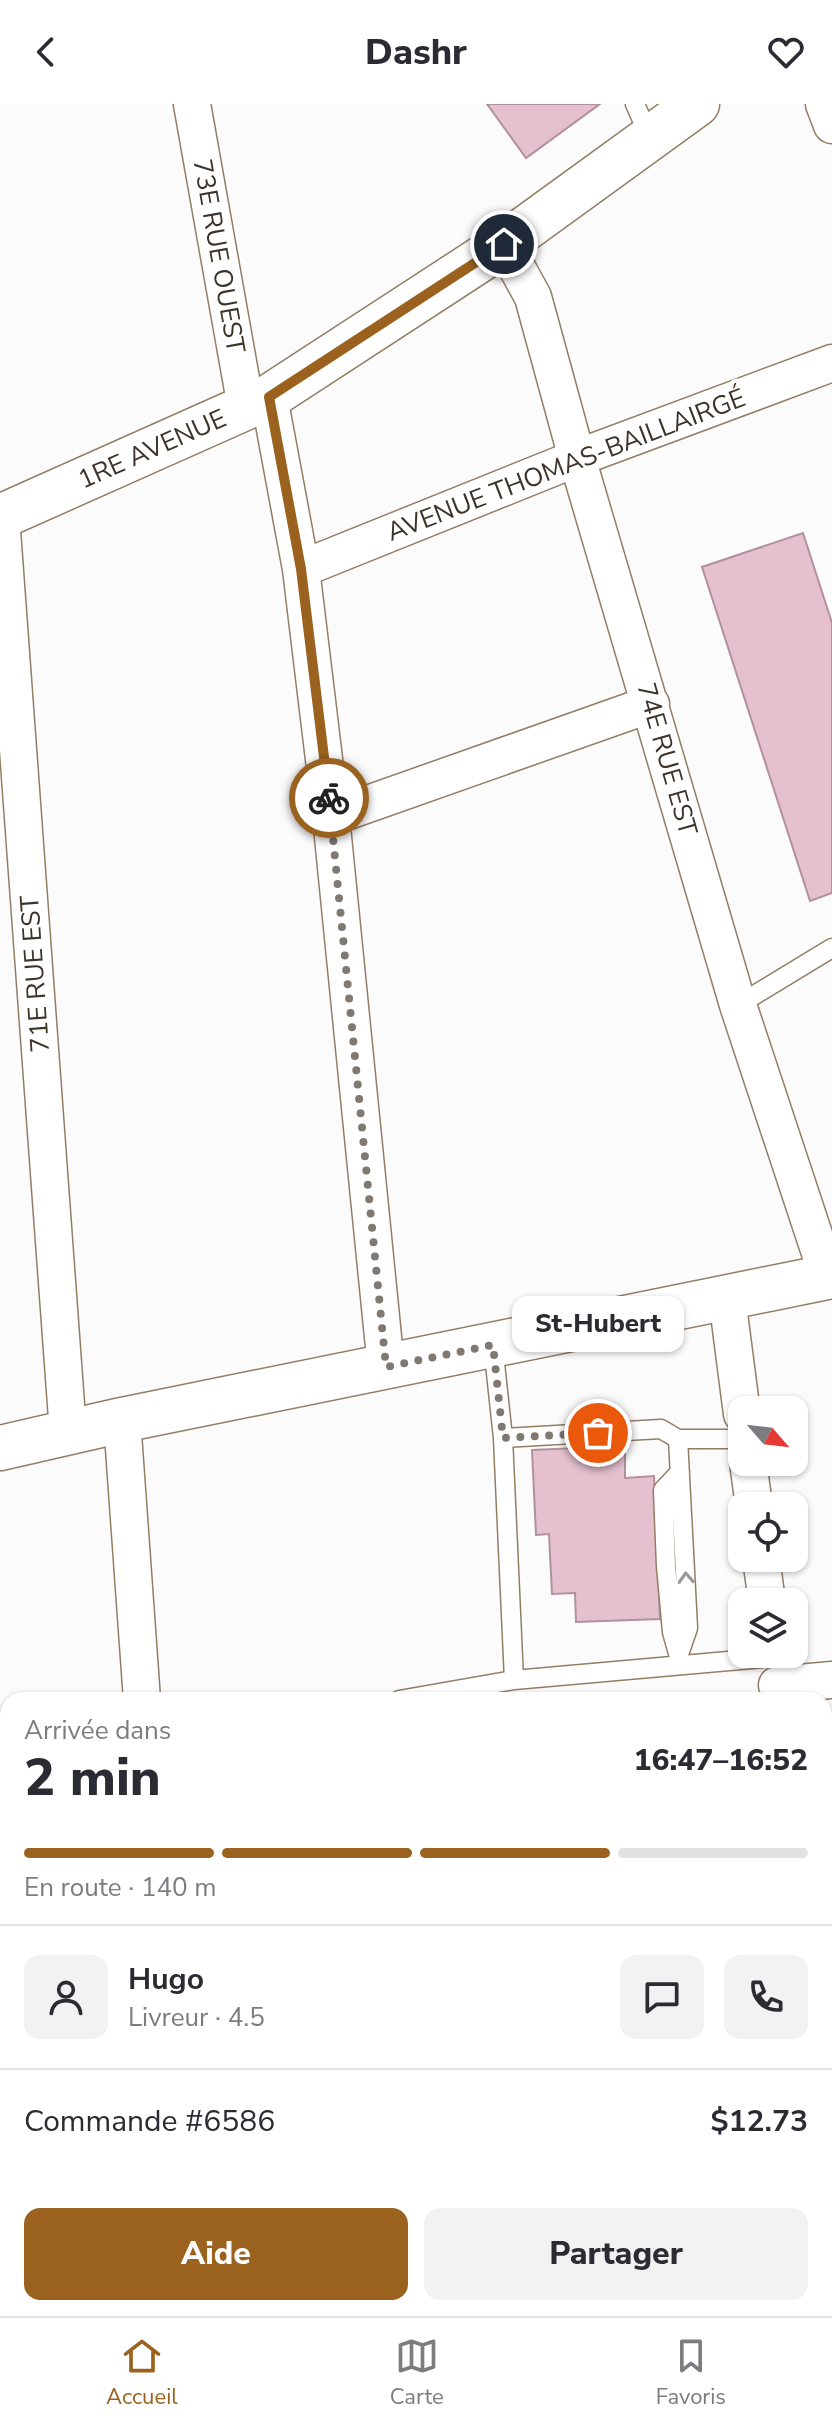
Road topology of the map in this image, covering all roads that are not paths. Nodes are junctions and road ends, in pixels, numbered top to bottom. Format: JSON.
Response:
{"nodes":[{"id":1,"x":192,"y":104,"type":"edge"},
{"id":2,"x":697,"y":104,"type":"edge"},
{"id":3,"x":824,"y":104,"type":"edge"},
{"id":4,"x":642,"y":121,"type":"edge"},
{"id":5,"x":832,"y":125,"type":"edge"},
{"id":6,"x":504,"y":244,"type":"junction"},
{"id":7,"x":832,"y":363,"type":"edge"},
{"id":8,"x":258,"y":402,"type":"junction"},
{"id":9,"x":577,"y":458,"type":"junction"},
{"id":10,"x":1,"y":517,"type":"edge"},
{"id":11,"x":301,"y":569,"type":"junction"},
{"id":12,"x":651,"y":704,"type":"junction"},
{"id":13,"x":331,"y":817,"type":"junction"},
{"id":14,"x":832,"y":948,"type":"edge"},
{"id":15,"x":738,"y":1005,"type":"junction"},
{"id":16,"x":830,"y":1276,"type":"edge"},
{"id":17,"x":727,"y":1298,"type":"junction"},
{"id":18,"x":493,"y":1345,"type":"junction"},
{"id":19,"x":386,"y":1367,"type":"junction"},
{"id":20,"x":740,"y":1396,"type":"edge"},
{"id":21,"x":122,"y":1420,"type":"junction"},
{"id":22,"x":68,"y":1432,"type":"junction"},
{"id":23,"x":0,"y":1436,"type":"edge"},
{"id":24,"x":503,"y":1438,"type":"junction"},
{"id":25,"x":678,"y":1439,"type":"junction"},
{"id":26,"x":728,"y":1439,"type":"edge"},
{"id":27,"x":0,"y":1448,"type":"edge"},
{"id":28,"x":679,"y":1660,"type":"junction"},
{"id":29,"x":776,"y":1674,"type":"edge"},
{"id":30,"x":514,"y":1680,"type":"junction"},
{"id":31,"x":832,"y":1680,"type":"edge"},
{"id":32,"x":141,"y":1692,"type":"edge"},
{"id":33,"x":445,"y":1692,"type":"edge"}],
"edges":[{"from":1,"to":8,"type":"street","name":"73E RUE OUEST"},
{"from":2,"to":4,"type":"main road","name":"1RE AVENUE"},
{"from":3,"to":5,"type":"street"},
{"from":4,"to":6,"type":"main road","name":"1RE AVENUE"},
{"from":6,"to":8,"type":"main road","name":"1RE AVENUE"},
{"from":6,"to":9,"type":"street","name":"74E RUE EST"},
{"from":7,"to":9,"type":"street","name":"AVENUE THOMAS-BAILLAIRGÉ"},
{"from":8,"to":10,"type":"main road","name":"1RE AVENUE"},
{"from":8,"to":11,"type":"street","name":"73E RUE OUEST"},
{"from":9,"to":11,"type":"street","name":"AVENUE THOMAS-BAILLAIRGÉ"},
{"from":9,"to":12,"type":"street","name":"74E RUE EST"},
{"from":10,"to":22,"type":"street","name":"71E RUE EST"},
{"from":11,"to":13,"type":"street","name":"73E RUE OUEST"},
{"from":12,"to":13,"type":"street"},
{"from":12,"to":15,"type":"street","name":"74E RUE EST"},
{"from":13,"to":19,"type":"street","name":"73E RUE OUEST"},
{"from":14,"to":15,"type":"lane"},
{"from":15,"to":16,"type":"street","name":"74E RUE EST"},
{"from":16,"to":17,"type":"main road"},
{"from":17,"to":18,"type":"main road"},
{"from":17,"to":20,"type":"street"},
{"from":18,"to":19,"type":"main road"},
{"from":18,"to":24,"type":"lane"},
{"from":19,"to":21,"type":"main road"},
{"from":21,"to":22,"type":"main road"},
{"from":21,"to":32,"type":"street"},
{"from":22,"to":23,"type":"main road"},
{"from":22,"to":27,"type":"main road"},
{"from":24,"to":25,"type":"lane"},
{"from":24,"to":30,"type":"lane"},
{"from":25,"to":26,"type":"lane"},
{"from":28,"to":25,"type":"lane","one_way":true},
{"from":28,"to":29,"type":"lane"},
{"from":28,"to":30,"type":"lane"},
{"from":29,"to":31,"type":"street"},
{"from":30,"to":33,"type":"lane"}]}
